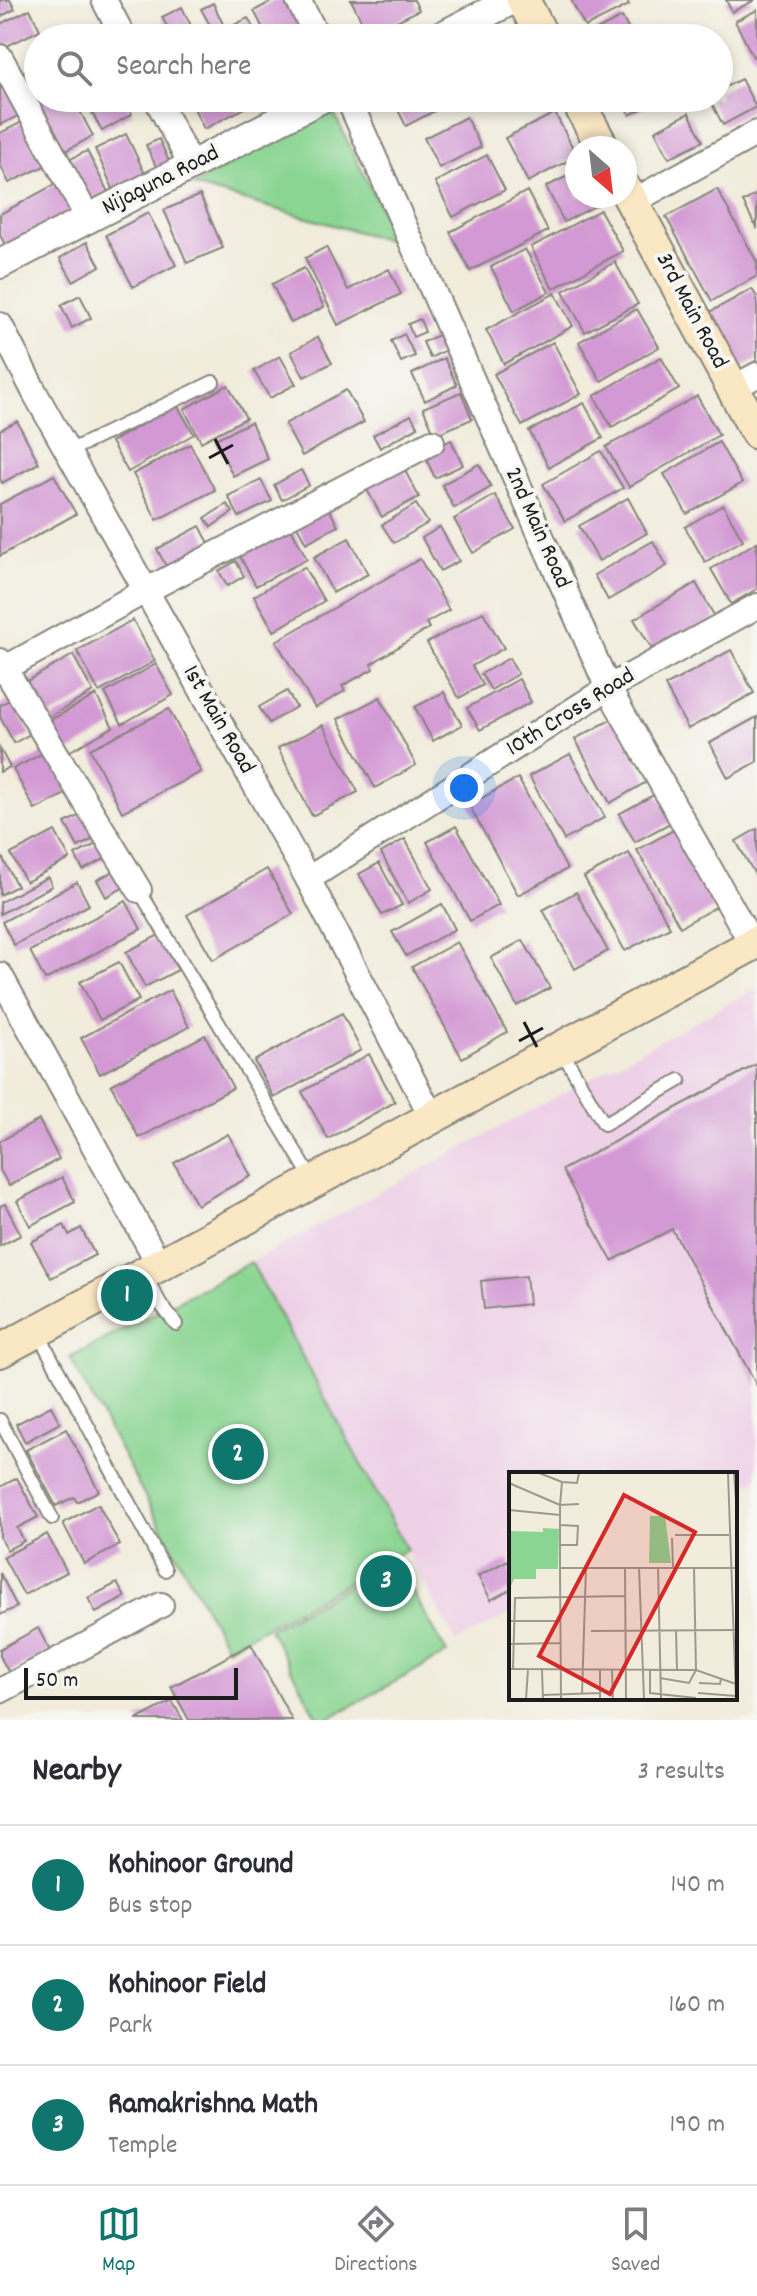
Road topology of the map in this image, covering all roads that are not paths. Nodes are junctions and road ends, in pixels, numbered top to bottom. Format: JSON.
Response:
{"nodes":[{"id":1,"x":104,"y":0,"type":"edge"},
{"id":2,"x":298,"y":0,"type":"edge"},
{"id":3,"x":512,"y":0,"type":"edge"},
{"id":4,"x":523,"y":0,"type":"edge"},
{"id":5,"x":117,"y":24,"type":"edge"},
{"id":6,"x":311,"y":24,"type":"edge"},
{"id":7,"x":465,"y":24,"type":"edge"},
{"id":8,"x":536,"y":24,"type":"edge"},
{"id":9,"x":0,"y":57,"type":"edge"},
{"id":10,"x":24,"y":101,"type":"edge"},
{"id":11,"x":30,"y":112,"type":"edge"},
{"id":12,"x":163,"y":112,"type":"edge"},
{"id":13,"x":295,"y":112,"type":"edge"},
{"id":14,"x":354,"y":112,"type":"edge"},
{"id":15,"x":584,"y":112,"type":"edge"},
{"id":16,"x":757,"y":133,"type":"edge"},
{"id":17,"x":597,"y":136,"type":"edge"},
{"id":18,"x":191,"y":165,"type":"junction"},
{"id":19,"x":637,"y":191,"type":"edge"},
{"id":20,"x":637,"y":208,"type":"edge"},
{"id":21,"x":88,"y":218,"type":"junction"},
{"id":22,"x":0,"y":264,"type":"edge"},
{"id":23,"x":0,"y":325,"type":"edge"},
{"id":24,"x":213,"y":382,"type":"dead end"},
{"id":25,"x":745,"y":382,"type":"edge"},
{"id":26,"x":757,"y":433,"type":"edge"},
{"id":27,"x":432,"y":442,"type":"dead end"},
{"id":28,"x":67,"y":452,"type":"junction"},
{"id":29,"x":145,"y":591,"type":"junction"},
{"id":30,"x":757,"y":606,"type":"edge"},
{"id":31,"x":2,"y":667,"type":"edge"},
{"id":32,"x":608,"y":688,"type":"junction"},
{"id":33,"x":308,"y":879,"type":"junction"},
{"id":34,"x":139,"y":890,"type":"joint"},
{"id":35,"x":754,"y":943,"type":"edge"},
{"id":36,"x":0,"y":975,"type":"edge"},
{"id":37,"x":560,"y":1048,"type":"junction"},
{"id":38,"x":680,"y":1080,"type":"dead end"},
{"id":39,"x":432,"y":1117,"type":"junction"},
{"id":40,"x":313,"y":1181,"type":"junction"},
{"id":41,"x":151,"y":1269,"type":"junction"},
{"id":42,"x":176,"y":1324,"type":"dead end"},
{"id":43,"x":36,"y":1331,"type":"junction"},
{"id":44,"x":0,"y":1351,"type":"edge"},
{"id":45,"x":0,"y":1420,"type":"edge"},
{"id":46,"x":52,"y":1518,"type":"dead end"},
{"id":47,"x":165,"y":1570,"type":"dead end"},
{"id":48,"x":161,"y":1605,"type":"dead end"},
{"id":49,"x":0,"y":1691,"type":"edge"}],
"edges":[{"from":1,"to":5,"type":"street"},
{"from":2,"to":6,"type":"street"},
{"from":3,"to":7,"type":"street"},
{"from":4,"to":8,"type":"main road"},
{"from":9,"to":10,"type":"street"},
{"from":11,"to":21,"type":"street"},
{"from":12,"to":18,"type":"street"},
{"from":13,"to":18,"type":"street","name":"Nijaguna Road"},
{"from":14,"to":32,"type":"street","name":"2nd Main Road"},
{"from":15,"to":17,"type":"main road"},
{"from":16,"to":19,"type":"street"},
{"from":18,"to":21,"type":"street","name":"Nijaguna Road"},
{"from":20,"to":25,"type":"main road","name":"3rd Main Road"},
{"from":21,"to":22,"type":"street","name":"Nijaguna Road"},
{"from":23,"to":28,"type":"street","name":"1st Main Road"},
{"from":24,"to":28,"type":"lane"},
{"from":25,"to":26,"type":"main road","name":"3rd Main Road"},
{"from":27,"to":29,"type":"street"},
{"from":28,"to":29,"type":"street","name":"1st Main Road"},
{"from":29,"to":31,"type":"street"},
{"from":29,"to":33,"type":"street","name":"1st Main Road"},
{"from":30,"to":32,"type":"street","name":"10th Cross Road"},
{"from":31,"to":34,"type":"street"},
{"from":32,"to":33,"type":"street","name":"10th Cross Road"},
{"from":32,"to":35,"type":"street","name":"2nd Main Road"},
{"from":33,"to":39,"type":"street","name":"1st Main Road"},
{"from":34,"to":40,"type":"lane"},
{"from":35,"to":37,"type":"main road"},
{"from":36,"to":41,"type":"street"},
{"from":37,"to":38,"type":"lane"},
{"from":37,"to":39,"type":"main road"},
{"from":39,"to":40,"type":"main road"},
{"from":40,"to":41,"type":"main road"},
{"from":41,"to":42,"type":"lane"},
{"from":41,"to":43,"type":"main road"},
{"from":43,"to":44,"type":"main road"},
{"from":43,"to":47,"type":"lane"},
{"from":45,"to":46,"type":"lane"},
{"from":48,"to":49,"type":"street"}]}
